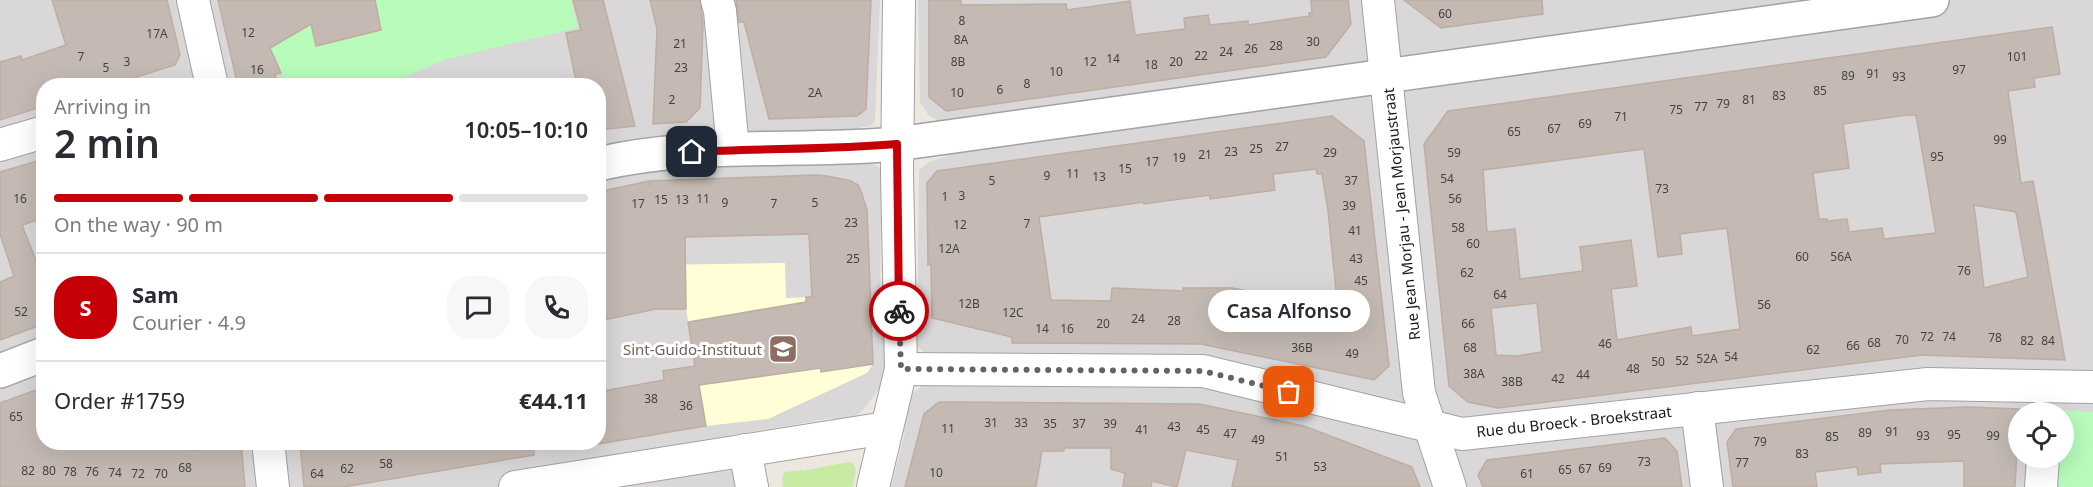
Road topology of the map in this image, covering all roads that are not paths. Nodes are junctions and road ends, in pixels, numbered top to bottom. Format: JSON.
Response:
{"nodes":[{"id":1,"x":193,"y":0,"type":"edge"},
{"id":2,"x":717,"y":0,"type":"edge"},
{"id":3,"x":899,"y":0,"type":"edge"},
{"id":4,"x":1378,"y":0,"type":"edge"},
{"id":5,"x":1932,"y":0,"type":"edge"},
{"id":6,"x":1386,"y":76,"type":"junction"},
{"id":7,"x":205,"y":78,"type":"edge"},
{"id":8,"x":36,"y":135,"type":"edge"},
{"id":9,"x":897,"y":144,"type":"junction"},
{"id":10,"x":0,"y":146,"type":"edge"},
{"id":11,"x":733,"y":149,"type":"junction"},
{"id":12,"x":606,"y":162,"type":"edge"},
{"id":13,"x":36,"y":357,"type":"edge"},
{"id":14,"x":901,"y":369,"type":"junction"},
{"id":15,"x":0,"y":371,"type":"edge"},
{"id":16,"x":2093,"y":387,"type":"edge"},
{"id":17,"x":2045,"y":399,"type":"edge"},
{"id":18,"x":1697,"y":408,"type":"junction"},
{"id":19,"x":1430,"y":427,"type":"junction"},
{"id":20,"x":886,"y":428,"type":"junction"},
{"id":21,"x":269,"y":450,"type":"edge"},
{"id":22,"x":745,"y":450,"type":"junction"},
{"id":23,"x":2042,"y":468,"type":"edge"},
{"id":24,"x":273,"y":487,"type":"edge"},
{"id":25,"x":515,"y":487,"type":"edge"},
{"id":26,"x":752,"y":487,"type":"edge"},
{"id":27,"x":873,"y":487,"type":"edge"},
{"id":28,"x":1450,"y":487,"type":"edge"},
{"id":29,"x":1707,"y":487,"type":"edge"},
{"id":30,"x":2041,"y":487,"type":"edge"}],
"edges":[{"from":1,"to":7,"type":"street"},
{"from":2,"to":11,"type":"street"},
{"from":3,"to":9,"type":"street"},
{"from":4,"to":6,"type":"street","name":"Rue Jean Morjau - Jean Morjaustraat"},
{"from":5,"to":6,"type":"street"},
{"from":6,"to":9,"type":"street"},
{"from":6,"to":19,"type":"street","name":"Rue Jean Morjau - Jean Morjaustraat"},
{"from":8,"to":10,"type":"street"},
{"from":9,"to":11,"type":"street"},
{"from":9,"to":14,"type":"street"},
{"from":11,"to":12,"type":"street"},
{"from":13,"to":15,"type":"street"},
{"from":14,"to":19,"type":"street","name":"Rue du Broeck - Broekstraat"},
{"from":14,"to":20,"type":"street"},
{"from":16,"to":17,"type":"street","name":"Rue du Broeck - Broekstraat"},
{"from":17,"to":18,"type":"street","name":"Rue du Broeck - Broekstraat"},
{"from":18,"to":19,"type":"street","name":"Rue du Broeck - Broekstraat"},
{"from":18,"to":29,"type":"street"},
{"from":19,"to":28,"type":"street","name":"Rue Jean Morjau - Jean Morjaustraat"},
{"from":20,"to":22,"type":"street"},
{"from":20,"to":27,"type":"street"},
{"from":21,"to":24,"type":"street"},
{"from":22,"to":25,"type":"street"},
{"from":22,"to":26,"type":"street"},
{"from":23,"to":30,"type":"street"}]}
